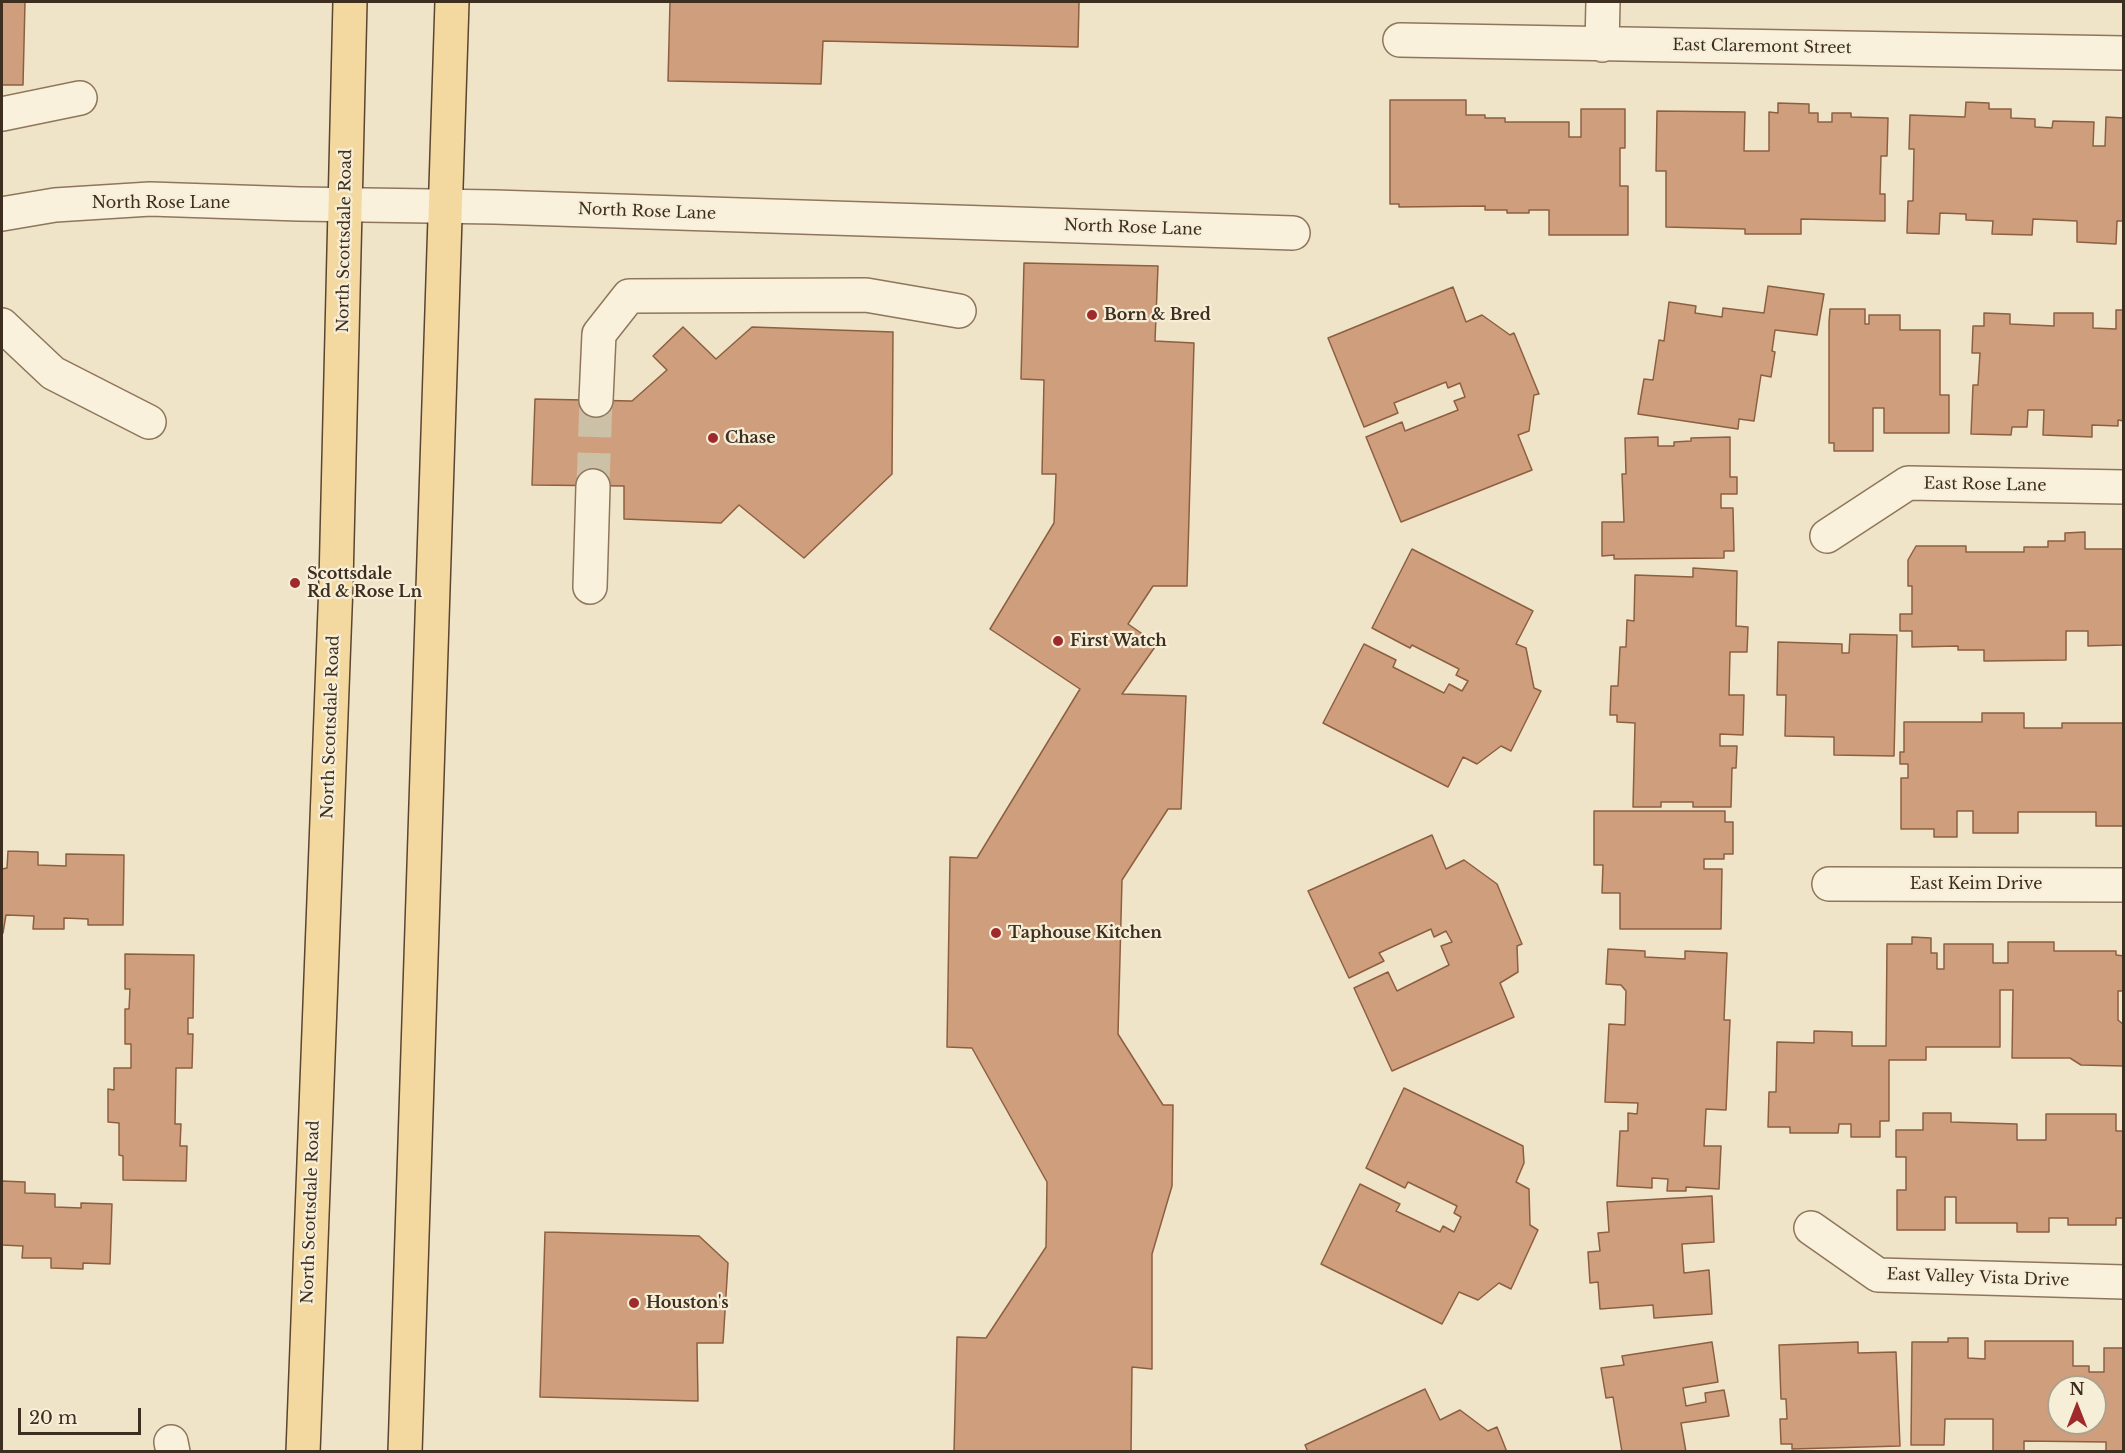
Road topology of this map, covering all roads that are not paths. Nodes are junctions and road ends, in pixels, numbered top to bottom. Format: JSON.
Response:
{"nodes":[{"id":1,"x":350,"y":2,"type":"edge"},
{"id":2,"x":452,"y":2,"type":"edge"},
{"id":3,"x":1603,"y":2,"type":"edge"},
{"id":4,"x":1400,"y":40,"type":"dead end"},
{"id":5,"x":1602,"y":45,"type":"junction"},
{"id":6,"x":2124,"y":53,"type":"edge"},
{"id":7,"x":80,"y":98,"type":"dead end"},
{"id":8,"x":2,"y":114,"type":"edge"},
{"id":9,"x":346,"y":205,"type":"junction"},
{"id":10,"x":446,"y":207,"type":"junction"},
{"id":11,"x":2,"y":214,"type":"edge"},
{"id":12,"x":1293,"y":233,"type":"dead end"},
{"id":13,"x":959,"y":311,"type":"dead end"},
{"id":14,"x":2,"y":326,"type":"edge"},
{"id":15,"x":596,"y":400,"type":"tunnel mouth"},
{"id":16,"x":149,"y":423,"type":"dead end"},
{"id":17,"x":593,"y":486,"type":"tunnel mouth"},
{"id":18,"x":2124,"y":488,"type":"edge"},
{"id":19,"x":1827,"y":536,"type":"dead end"},
{"id":20,"x":590,"y":587,"type":"dead end"},
{"id":21,"x":1829,"y":884,"type":"dead end"},
{"id":22,"x":2124,"y":885,"type":"edge"},
{"id":23,"x":1811,"y":1228,"type":"dead end"},
{"id":24,"x":2124,"y":1282,"type":"edge"},
{"id":25,"x":303,"y":1452,"type":"edge"},
{"id":26,"x":405,"y":1452,"type":"edge"}],
"edges":[{"from":1,"to":9,"type":"main road","name":"North Scottsdale Road"},
{"from":2,"to":10,"type":"main road"},
{"from":3,"to":5,"type":"street"},
{"from":4,"to":5,"type":"street","name":"East Claremont Street"},
{"from":5,"to":6,"type":"street","name":"East Claremont Street"},
{"from":7,"to":8,"type":"street"},
{"from":9,"to":10,"type":"street","name":"North Rose Lane"},
{"from":9,"to":11,"type":"street","name":"North Rose Lane"},
{"from":9,"to":25,"type":"main road","name":"North Scottsdale Road"},
{"from":10,"to":12,"type":"street","name":"North Rose Lane"},
{"from":10,"to":26,"type":"main road"},
{"from":13,"to":15,"type":"street"},
{"from":14,"to":16,"type":"street"},
{"from":17,"to":20,"type":"street"},
{"from":18,"to":19,"type":"street","name":"East Rose Lane"},
{"from":21,"to":22,"type":"street","name":"East Keim Drive"},
{"from":23,"to":24,"type":"street","name":"East Valley Vista Drive"}]}
